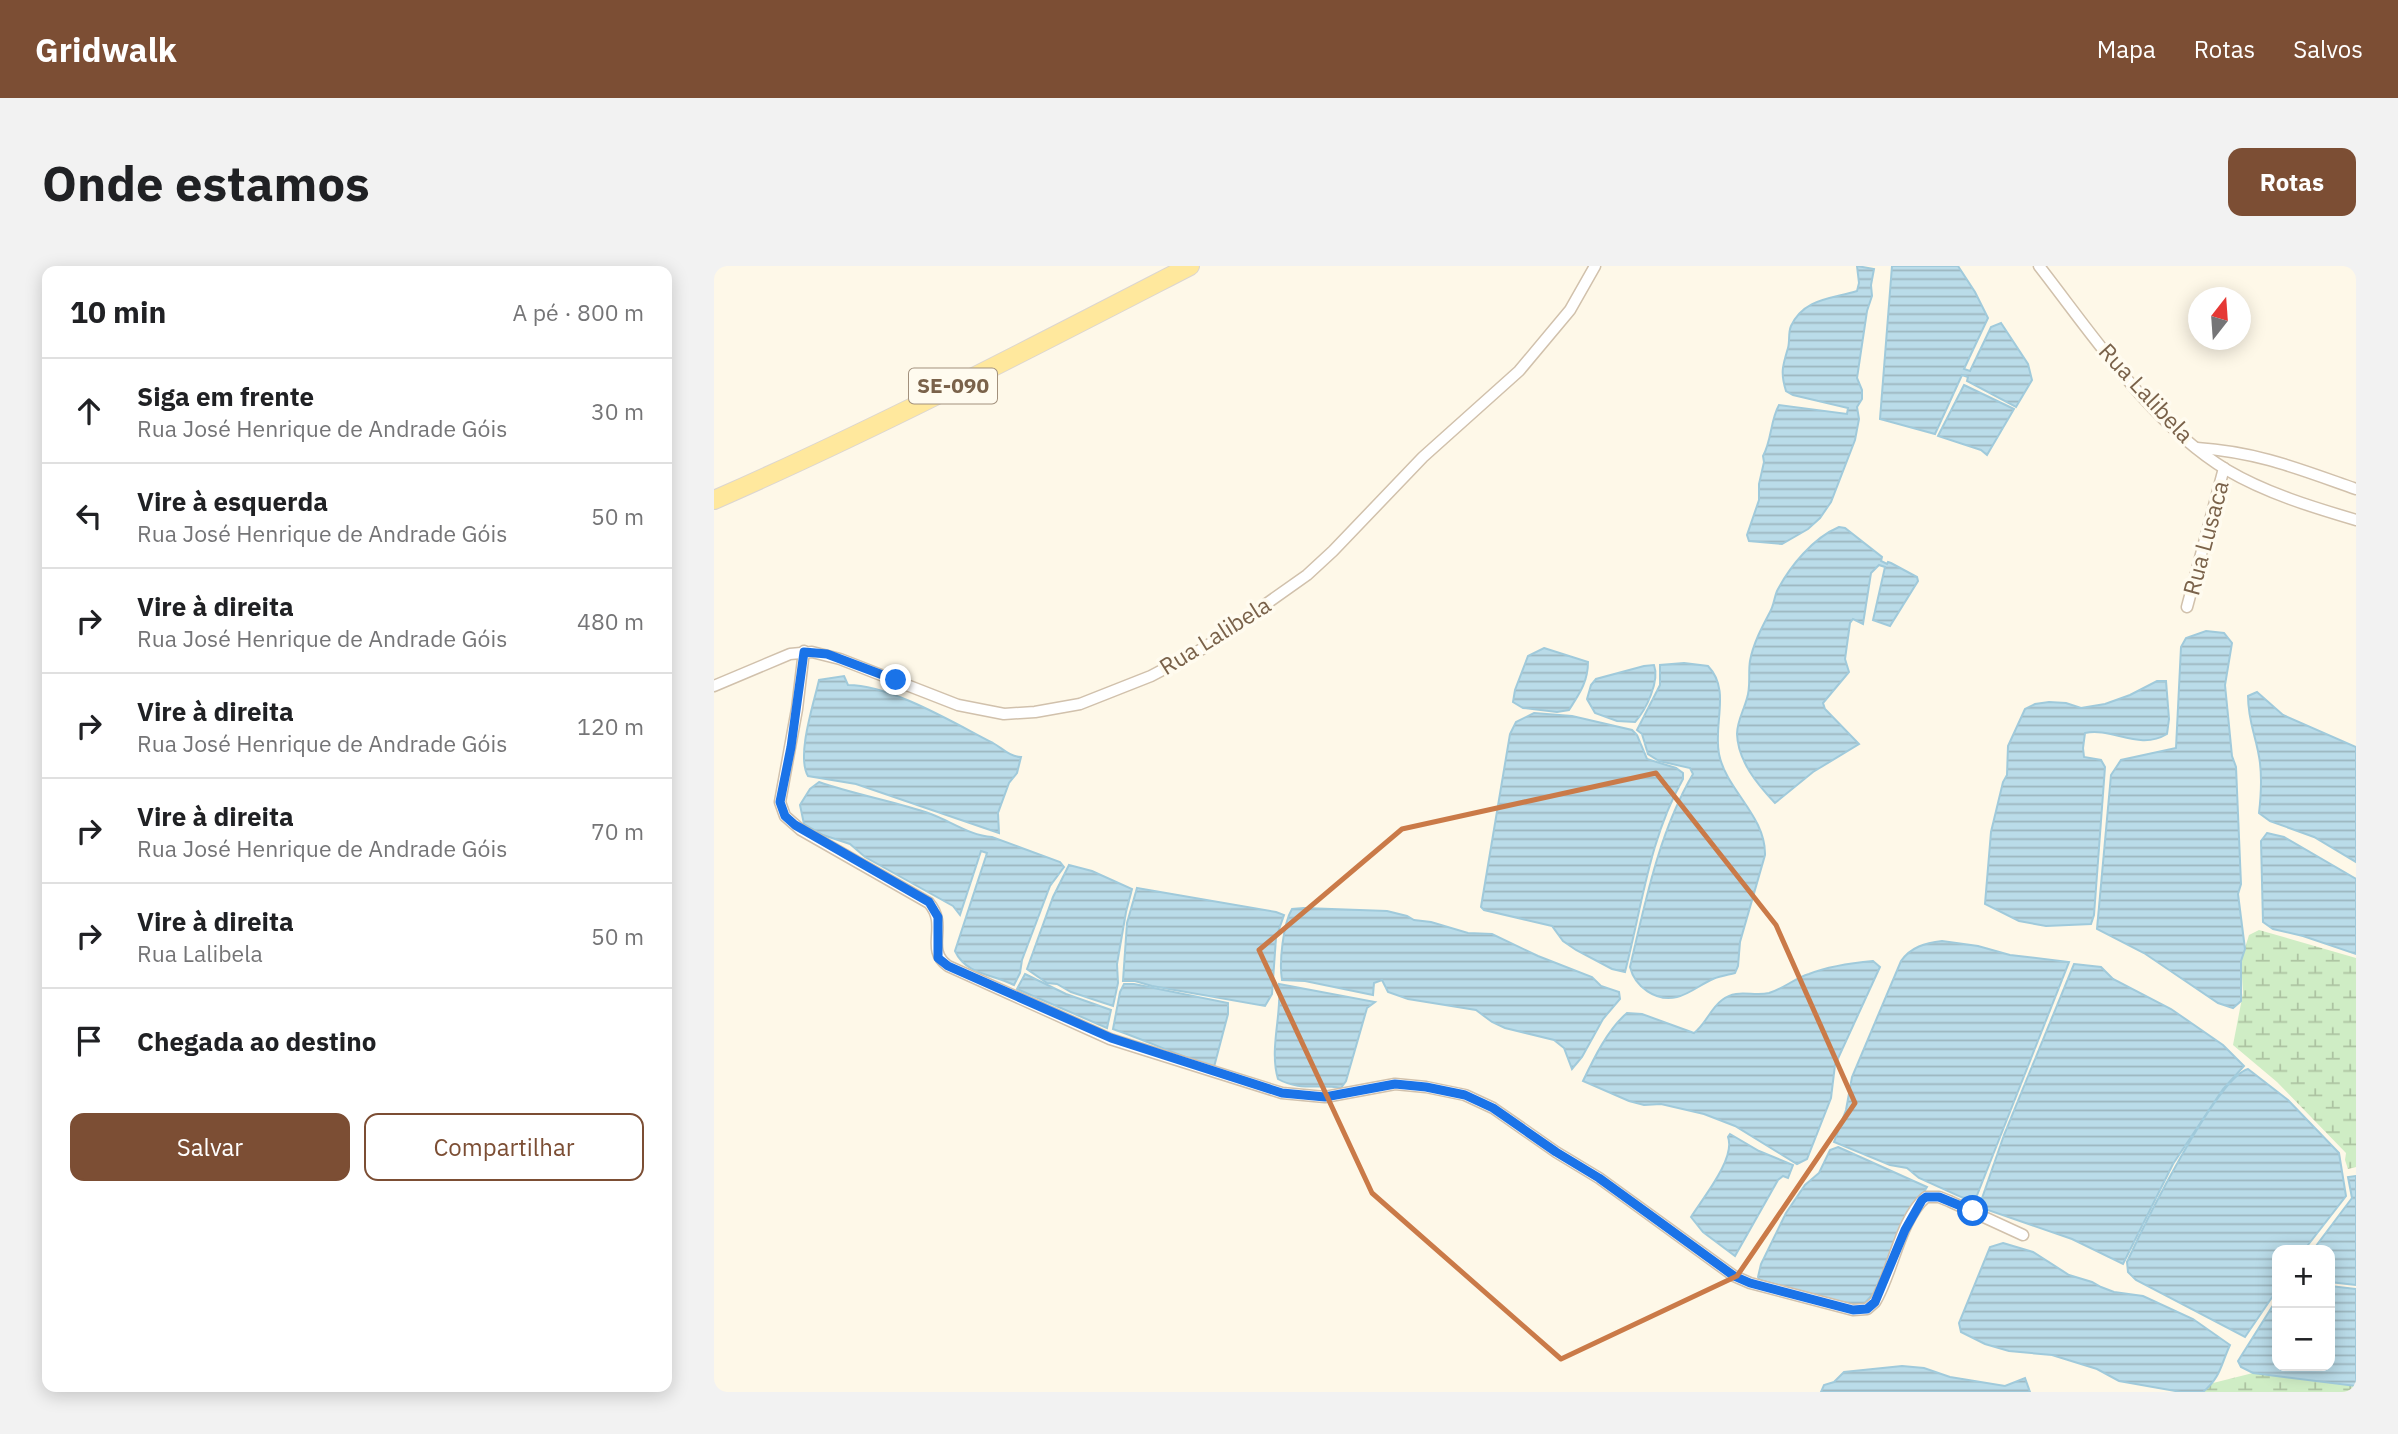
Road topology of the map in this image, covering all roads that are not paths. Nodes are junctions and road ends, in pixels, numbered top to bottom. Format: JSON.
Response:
{"nodes":[{"id":1,"x":1189,"y":266,"type":"edge"},
{"id":2,"x":1595,"y":266,"type":"edge"},
{"id":3,"x":2039,"y":266,"type":"edge"},
{"id":4,"x":2196,"y":448,"type":"junction"},
{"id":5,"x":2224,"y":468,"type":"junction"},
{"id":6,"x":2356,"y":489,"type":"edge"},
{"id":7,"x":714,"y":500,"type":"edge"},
{"id":8,"x":2356,"y":520,"type":"edge"},
{"id":9,"x":2187,"y":607,"type":"dead end"},
{"id":10,"x":804,"y":652,"type":"junction"},
{"id":11,"x":714,"y":686,"type":"edge"},
{"id":12,"x":2023,"y":1235,"type":"dead end"}],
"edges":[{"from":1,"to":7,"type":"main road","number":"SE-090"},
{"from":2,"to":10,"type":"street","name":"Rua Lalibela"},
{"from":3,"to":4,"type":"street","name":"Rua Lalibela"},
{"from":4,"to":5,"type":"street","name":"Rua Lalibela"},
{"from":4,"to":6,"type":"street"},
{"from":5,"to":8,"type":"street","name":"Rua Lalibela"},
{"from":5,"to":9,"type":"street","name":"Rua Lusaca"},
{"from":10,"to":11,"type":"street","name":"Rua Lalibela"},
{"from":10,"to":12,"type":"street"}]}
